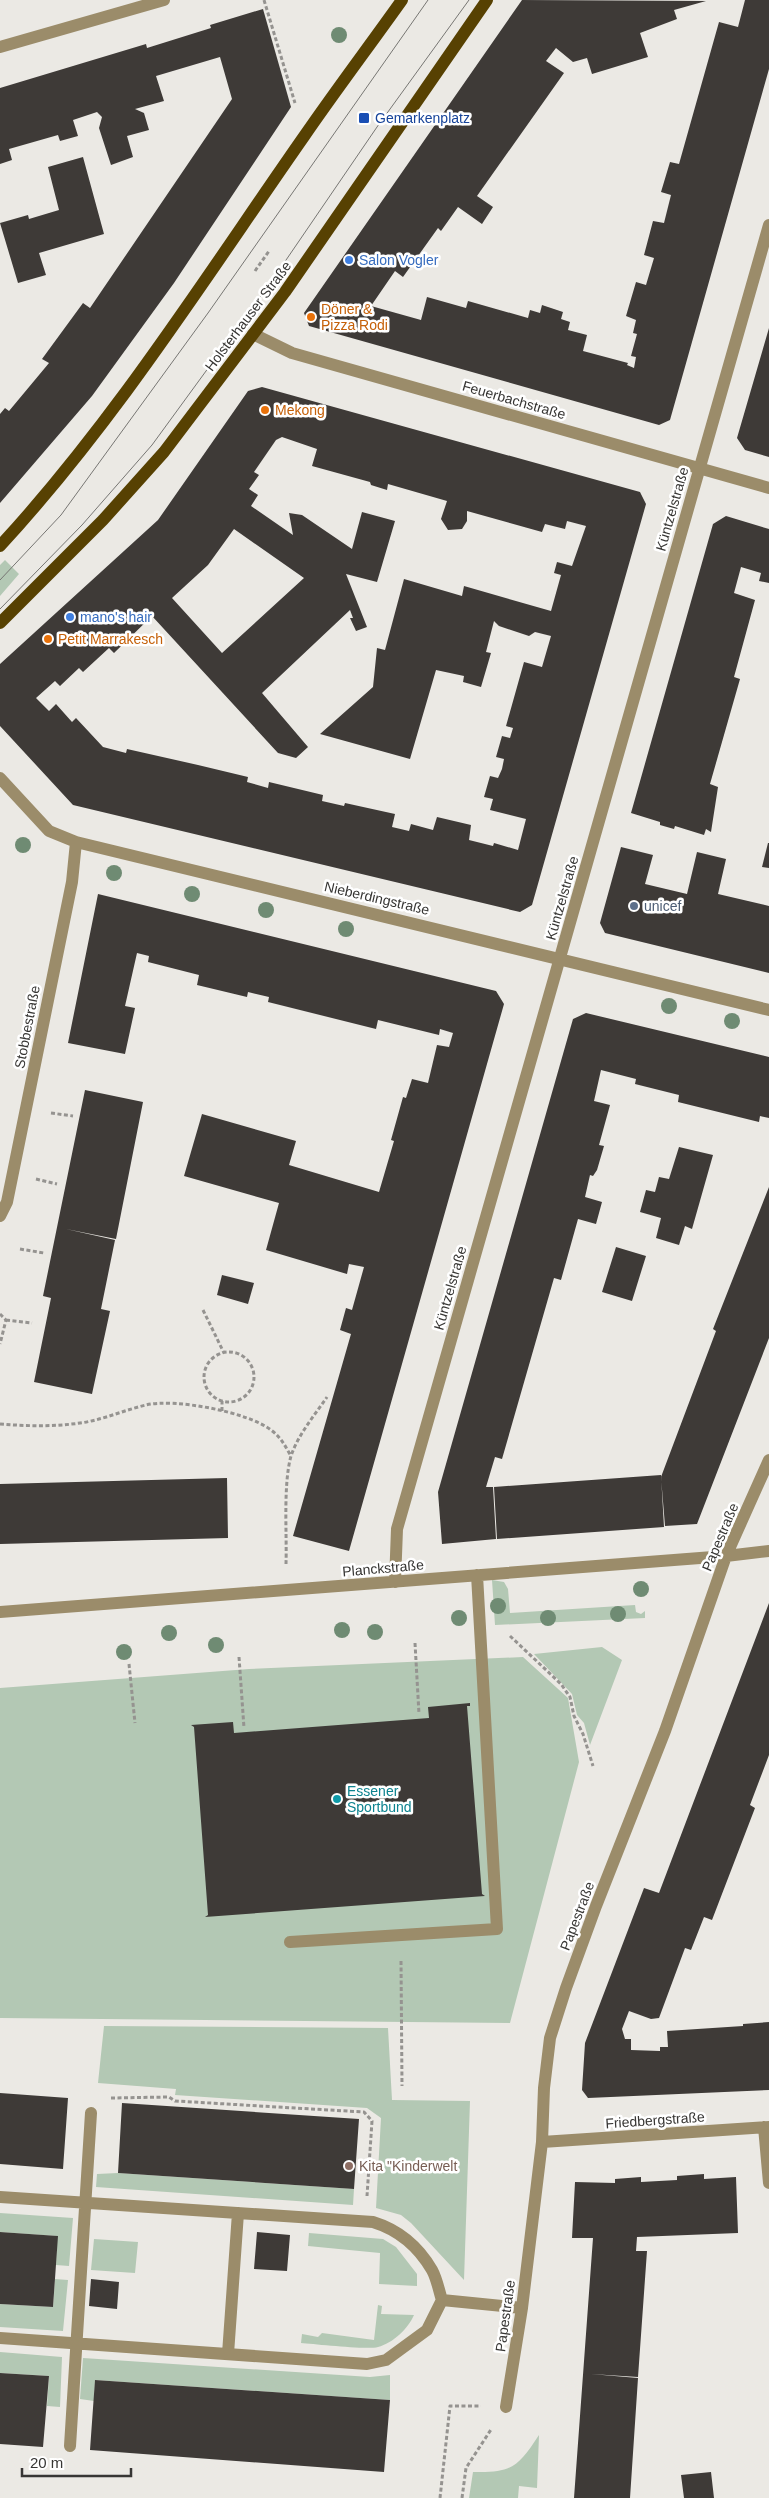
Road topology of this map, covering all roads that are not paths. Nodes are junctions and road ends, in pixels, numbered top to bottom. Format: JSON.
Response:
{"nodes":[{"id":1,"x":164,"y":0,"type":"edge"},
{"id":2,"x":402,"y":0,"type":"edge"},
{"id":3,"x":487,"y":0,"type":"edge"},
{"id":4,"x":0,"y":46,"type":"edge"},
{"id":5,"x":769,"y":225,"type":"edge"},
{"id":6,"x":253,"y":334,"type":"junction"},
{"id":7,"x":698,"y":469,"type":"junction"},
{"id":8,"x":769,"y":488,"type":"edge"},
{"id":9,"x":0,"y":546,"type":"edge"},
{"id":10,"x":0,"y":623,"type":"edge"},
{"id":11,"x":0,"y":778,"type":"edge"},
{"id":12,"x":76,"y":842,"type":"junction"},
{"id":13,"x":560,"y":959,"type":"junction"},
{"id":14,"x":769,"y":1010,"type":"edge"},
{"id":15,"x":0,"y":1216,"type":"edge"},
{"id":16,"x":769,"y":1460,"type":"edge"},
{"id":17,"x":769,"y":1550,"type":"edge"},
{"id":18,"x":726,"y":1556,"type":"junction"},
{"id":19,"x":477,"y":1575,"type":"junction"},
{"id":20,"x":395,"y":1582,"type":"junction"},
{"id":21,"x":0,"y":1612,"type":"edge"},
{"id":22,"x":290,"y":1942,"type":"dead end"},
{"id":23,"x":91,"y":2114,"type":"dead end"},
{"id":24,"x":767,"y":2127,"type":"edge"},
{"id":25,"x":542,"y":2142,"type":"junction"},
{"id":26,"x":769,"y":2183,"type":"edge"},
{"id":27,"x":0,"y":2198,"type":"edge"},
{"id":28,"x":85,"y":2202,"type":"junction"},
{"id":29,"x":238,"y":2213,"type":"junction"},
{"id":30,"x":442,"y":2300,"type":"junction"},
{"id":31,"x":522,"y":2308,"type":"junction"},
{"id":32,"x":0,"y":2338,"type":"edge"},
{"id":33,"x":76,"y":2343,"type":"junction"},
{"id":34,"x":228,"y":2354,"type":"junction"},
{"id":35,"x":506,"y":2407,"type":"road end"},
{"id":36,"x":70,"y":2446,"type":"dead end"}],
"edges":[{"from":1,"to":4,"type":"street"},
{"from":2,"to":9,"type":"main road"},
{"from":3,"to":6,"type":"main road","name":"Holsterhauser Straße"},
{"from":5,"to":7,"type":"street","name":"Küntzelstraße"},
{"from":6,"to":7,"type":"street","name":"Feuerbachstraße"},
{"from":6,"to":10,"type":"main road","name":"Holsterhauser Straße"},
{"from":7,"to":8,"type":"street","name":"Feuerbachstraße"},
{"from":7,"to":13,"type":"street","name":"Küntzelstraße"},
{"from":11,"to":12,"type":"street","name":"Nieberdingstraße"},
{"from":12,"to":13,"type":"street","name":"Nieberdingstraße"},
{"from":12,"to":15,"type":"street","name":"Stobbestraße"},
{"from":13,"to":14,"type":"street","name":"Nieberdingstraße"},
{"from":13,"to":20,"type":"street","name":"Küntzelstraße"},
{"from":16,"to":18,"type":"street","name":"Papestraße"},
{"from":17,"to":18,"type":"street","name":"Planckstraße"},
{"from":18,"to":19,"type":"street","name":"Planckstraße"},
{"from":18,"to":25,"type":"street","name":"Papestraße"},
{"from":19,"to":20,"type":"street","name":"Planckstraße"},
{"from":19,"to":22,"type":"street"},
{"from":20,"to":21,"type":"street","name":"Planckstraße"},
{"from":23,"to":28,"type":"street"},
{"from":24,"to":25,"type":"street","name":"Friedbergstraße"},
{"from":24,"to":26,"type":"street"},
{"from":25,"to":31,"type":"street","name":"Papestraße"},
{"from":27,"to":28,"type":"street"},
{"from":28,"to":29,"type":"street"},
{"from":28,"to":33,"type":"street"},
{"from":29,"to":30,"type":"street"},
{"from":29,"to":34,"type":"street"},
{"from":30,"to":31,"type":"street"},
{"from":30,"to":34,"type":"street"},
{"from":31,"to":35,"type":"street","name":"Papestraße"},
{"from":32,"to":33,"type":"street"},
{"from":33,"to":34,"type":"street"},
{"from":33,"to":36,"type":"street"}]}
